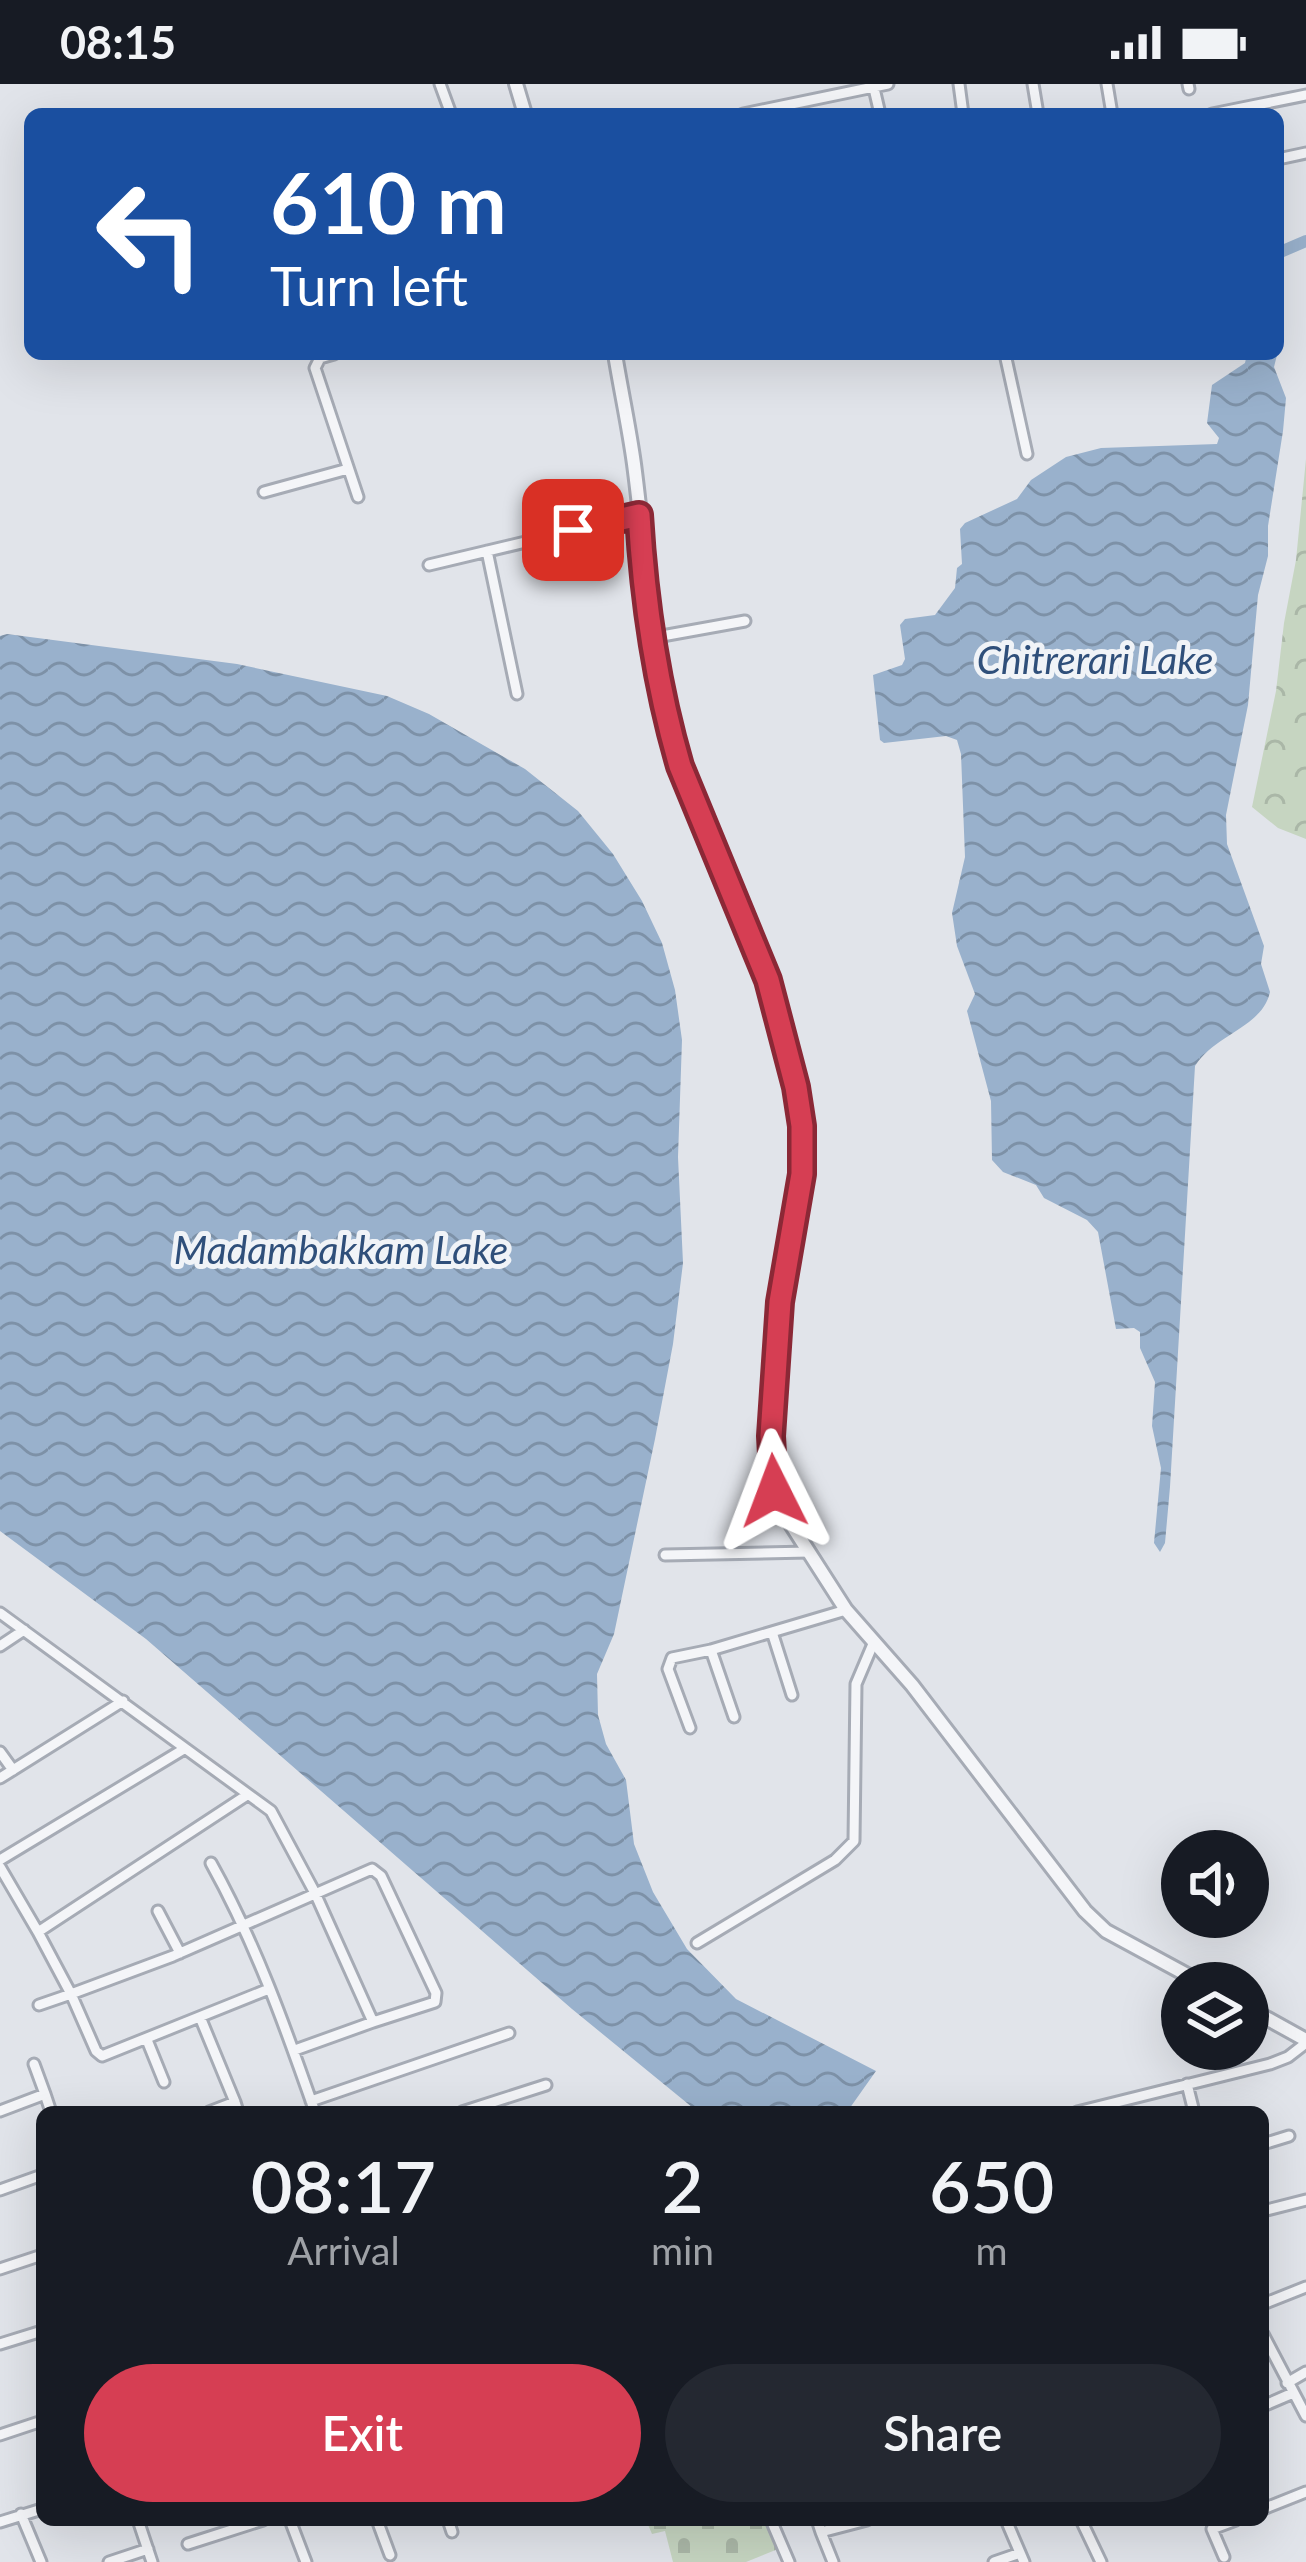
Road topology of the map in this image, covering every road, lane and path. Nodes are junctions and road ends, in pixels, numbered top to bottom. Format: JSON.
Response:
{"nodes":[{"id":1,"x":888,"y":84,"type":"edge"},
{"id":2,"x":874,"y":86,"type":"edge"},
{"id":3,"x":1306,"y":95,"type":"edge"},
{"id":4,"x":803,"y":108,"type":"edge"},
{"id":5,"x":1242,"y":108,"type":"edge"},
{"id":6,"x":319,"y":360,"type":"edge"},
{"id":7,"x":616,"y":360,"type":"edge"},
{"id":8,"x":1006,"y":360,"type":"edge"},
{"id":9,"x":1027,"y":454,"type":"dead end"},
{"id":10,"x":348,"y":469,"type":"junction"},
{"id":11,"x":264,"y":491,"type":"dead end"},
{"id":12,"x":358,"y":497,"type":"dead end"},
{"id":13,"x":639,"y":515,"type":"junction"},
{"id":14,"x":487,"y":551,"type":"junction"},
{"id":15,"x":429,"y":566,"type":"dead end"},
{"id":16,"x":745,"y":621,"type":"dead end"},
{"id":17,"x":651,"y":638,"type":"junction"},
{"id":18,"x":517,"y":694,"type":"dead end"},
{"id":19,"x":809,"y":1552,"type":"junction"},
{"id":20,"x":665,"y":1555,"type":"dead end"},
{"id":21,"x":846,"y":1610,"type":"junction"},
{"id":22,"x":0,"y":1613,"type":"edge"},
{"id":23,"x":24,"y":1630,"type":"junction"},
{"id":24,"x":772,"y":1632,"type":"junction"},
{"id":25,"x":873,"y":1644,"type":"junction"},
{"id":26,"x":0,"y":1646,"type":"edge"},
{"id":27,"x":711,"y":1650,"type":"junction"},
{"id":28,"x":792,"y":1695,"type":"dead end"},
{"id":29,"x":123,"y":1701,"type":"junction"},
{"id":30,"x":734,"y":1718,"type":"dead end"},
{"id":31,"x":690,"y":1728,"type":"dead end"},
{"id":32,"x":184,"y":1749,"type":"junction"},
{"id":33,"x":0,"y":1752,"type":"edge"},
{"id":34,"x":13,"y":1770,"type":"junction"},
{"id":35,"x":0,"y":1778,"type":"edge"},
{"id":36,"x":247,"y":1795,"type":"junction"},
{"id":37,"x":211,"y":1862,"type":"dead end"},
{"id":38,"x":0,"y":1863,"type":"edge"},
{"id":39,"x":315,"y":1893,"type":"junction"},
{"id":40,"x":158,"y":1911,"type":"dead end"},
{"id":41,"x":244,"y":1923,"type":"junction"},
{"id":42,"x":38,"y":1932,"type":"junction"},
{"id":43,"x":697,"y":1943,"type":"dead end"},
{"id":44,"x":179,"y":1953,"type":"junction"},
{"id":45,"x":1163,"y":1962,"type":"edge"},
{"id":46,"x":269,"y":1989,"type":"junction"},
{"id":47,"x":71,"y":1994,"type":"junction"},
{"id":48,"x":39,"y":2005,"type":"dead end"},
{"id":49,"x":200,"y":2018,"type":"junction"},
{"id":50,"x":1269,"y":2020,"type":"edge"},
{"id":51,"x":373,"y":2022,"type":"junction"},
{"id":52,"x":509,"y":2033,"type":"dead end"},
{"id":53,"x":147,"y":2040,"type":"junction"},
{"id":54,"x":1306,"y":2042,"type":"edge"},
{"id":55,"x":296,"y":2050,"type":"junction"},
{"id":56,"x":34,"y":2065,"type":"dead end"},
{"id":57,"x":164,"y":2082,"type":"dead end"},
{"id":58,"x":1187,"y":2084,"type":"junction"},
{"id":59,"x":546,"y":2085,"type":"dead end"},
{"id":60,"x":45,"y":2094,"type":"junction"},
{"id":61,"x":49,"y":2106,"type":"edge"},
{"id":62,"x":237,"y":2106,"type":"edge"},
{"id":63,"x":313,"y":2106,"type":"edge"},
{"id":64,"x":316,"y":2106,"type":"edge"},
{"id":65,"x":481,"y":2106,"type":"edge"},
{"id":66,"x":1101,"y":2106,"type":"edge"},
{"id":67,"x":1192,"y":2106,"type":"edge"},
{"id":68,"x":0,"y":2110,"type":"edge"},
{"id":69,"x":1289,"y":2136,"type":"dead end"},
{"id":70,"x":1269,"y":2142,"type":"edge"},
{"id":71,"x":36,"y":2177,"type":"edge"},
{"id":72,"x":0,"y":2190,"type":"edge"},
{"id":73,"x":1306,"y":2200,"type":"edge"},
{"id":74,"x":1269,"y":2209,"type":"edge"},
{"id":75,"x":36,"y":2257,"type":"edge"},
{"id":76,"x":0,"y":2269,"type":"edge"},
{"id":77,"x":1306,"y":2287,"type":"edge"},
{"id":78,"x":1269,"y":2302,"type":"edge"},
{"id":79,"x":36,"y":2333,"type":"edge"},
{"id":80,"x":0,"y":2344,"type":"edge"},
{"id":81,"x":1269,"y":2346,"type":"edge"},
{"id":82,"x":1306,"y":2372,"type":"edge"},
{"id":83,"x":1290,"y":2388,"type":"junction"},
{"id":84,"x":1269,"y":2402,"type":"edge"},
{"id":85,"x":1306,"y":2416,"type":"edge"},
{"id":86,"x":36,"y":2423,"type":"edge"},
{"id":87,"x":0,"y":2434,"type":"edge"},
{"id":88,"x":1306,"y":2492,"type":"edge"},
{"id":89,"x":1269,"y":2507,"type":"edge"},
{"id":90,"x":36,"y":2510,"type":"edge"},
{"id":91,"x":21,"y":2514,"type":"junction"},
{"id":92,"x":0,"y":2522,"type":"edge"},
{"id":93,"x":140,"y":2526,"type":"edge"},
{"id":94,"x":244,"y":2526,"type":"edge"},
{"id":95,"x":292,"y":2526,"type":"edge"},
{"id":96,"x":379,"y":2526,"type":"edge"},
{"id":97,"x":773,"y":2526,"type":"edge"},
{"id":98,"x":819,"y":2526,"type":"edge"},
{"id":99,"x":844,"y":2526,"type":"edge"},
{"id":100,"x":1009,"y":2526,"type":"edge"},
{"id":101,"x":1084,"y":2526,"type":"edge"},
{"id":102,"x":1222,"y":2526,"type":"edge"},
{"id":103,"x":821,"y":2532,"type":"junction"},
{"id":104,"x":188,"y":2544,"type":"dead end"},
{"id":105,"x":148,"y":2549,"type":"junction"},
{"id":106,"x":390,"y":2555,"type":"dead end"},
{"id":107,"x":1224,"y":2557,"type":"dead end"},
{"id":108,"x":1022,"y":2558,"type":"edge"},
{"id":109,"x":41,"y":2562,"type":"edge"},
{"id":110,"x":109,"y":2562,"type":"edge"},
{"id":111,"x":152,"y":2562,"type":"edge"},
{"id":112,"x":305,"y":2562,"type":"edge"},
{"id":113,"x":788,"y":2562,"type":"edge"},
{"id":114,"x":833,"y":2562,"type":"edge"},
{"id":115,"x":994,"y":2562,"type":"edge"},
{"id":116,"x":1101,"y":2562,"type":"edge"}],
"edges":[{"from":1,"to":2,"type":"street"},
{"from":2,"to":4,"type":"street"},
{"from":3,"to":5,"type":"street"},
{"from":6,"to":10,"type":"street"},
{"from":7,"to":13,"type":"street"},
{"from":8,"to":9,"type":"street"},
{"from":10,"to":11,"type":"street"},
{"from":10,"to":12,"type":"street"},
{"from":13,"to":14,"type":"street"},
{"from":13,"to":17,"type":"street"},
{"from":14,"to":15,"type":"street"},
{"from":14,"to":18,"type":"street"},
{"from":16,"to":17,"type":"street"},
{"from":17,"to":19,"type":"street"},
{"from":19,"to":20,"type":"street"},
{"from":19,"to":21,"type":"street"},
{"from":21,"to":24,"type":"street"},
{"from":21,"to":25,"type":"street"},
{"from":22,"to":23,"type":"street"},
{"from":23,"to":26,"type":"street"},
{"from":23,"to":29,"type":"street"},
{"from":24,"to":27,"type":"street"},
{"from":24,"to":28,"type":"street"},
{"from":25,"to":43,"type":"street"},
{"from":25,"to":45,"type":"street"},
{"from":27,"to":30,"type":"street"},
{"from":27,"to":31,"type":"street"},
{"from":29,"to":32,"type":"street"},
{"from":29,"to":34,"type":"street"},
{"from":32,"to":36,"type":"street"},
{"from":32,"to":38,"type":"street"},
{"from":33,"to":34,"type":"street"},
{"from":34,"to":35,"type":"street"},
{"from":36,"to":39,"type":"street"},
{"from":36,"to":42,"type":"street"},
{"from":37,"to":41,"type":"street"},
{"from":38,"to":42,"type":"street"},
{"from":39,"to":41,"type":"street"},
{"from":39,"to":51,"type":"street"},
{"from":39,"to":51,"type":"street"},
{"from":40,"to":44,"type":"street"},
{"from":41,"to":44,"type":"street"},
{"from":41,"to":46,"type":"street"},
{"from":42,"to":47,"type":"street"},
{"from":44,"to":47,"type":"street"},
{"from":46,"to":49,"type":"street"},
{"from":46,"to":55,"type":"street"},
{"from":47,"to":48,"type":"street"},
{"from":47,"to":53,"type":"street"},
{"from":49,"to":53,"type":"street"},
{"from":49,"to":62,"type":"street"},
{"from":50,"to":54,"type":"street"},
{"from":51,"to":55,"type":"street"},
{"from":52,"to":64,"type":"street"},
{"from":53,"to":57,"type":"street"},
{"from":54,"to":58,"type":"street"},
{"from":55,"to":63,"type":"street"},
{"from":56,"to":60,"type":"street"},
{"from":58,"to":66,"type":"street"},
{"from":58,"to":67,"type":"street"},
{"from":59,"to":65,"type":"street"},
{"from":60,"to":61,"type":"street"},
{"from":60,"to":68,"type":"street"},
{"from":69,"to":70,"type":"street"},
{"from":71,"to":72,"type":"street"},
{"from":73,"to":74,"type":"street"},
{"from":75,"to":76,"type":"street"},
{"from":77,"to":78,"type":"street"},
{"from":79,"to":80,"type":"street"},
{"from":81,"to":83,"type":"street"},
{"from":82,"to":83,"type":"street"},
{"from":83,"to":84,"type":"street"},
{"from":83,"to":85,"type":"street"},
{"from":86,"to":87,"type":"street"},
{"from":88,"to":89,"type":"street"},
{"from":90,"to":91,"type":"street"},
{"from":91,"to":92,"type":"street"},
{"from":91,"to":109,"type":"street"},
{"from":93,"to":105,"type":"street"},
{"from":94,"to":104,"type":"street"},
{"from":95,"to":112,"type":"street"},
{"from":96,"to":106,"type":"street"},
{"from":97,"to":113,"type":"street"},
{"from":98,"to":103,"type":"street"},
{"from":99,"to":103,"type":"street"},
{"from":100,"to":108,"type":"street"},
{"from":101,"to":116,"type":"street"},
{"from":102,"to":107,"type":"street"},
{"from":103,"to":114,"type":"street"},
{"from":105,"to":110,"type":"street"},
{"from":105,"to":111,"type":"street"},
{"from":108,"to":115,"type":"street"}]}
